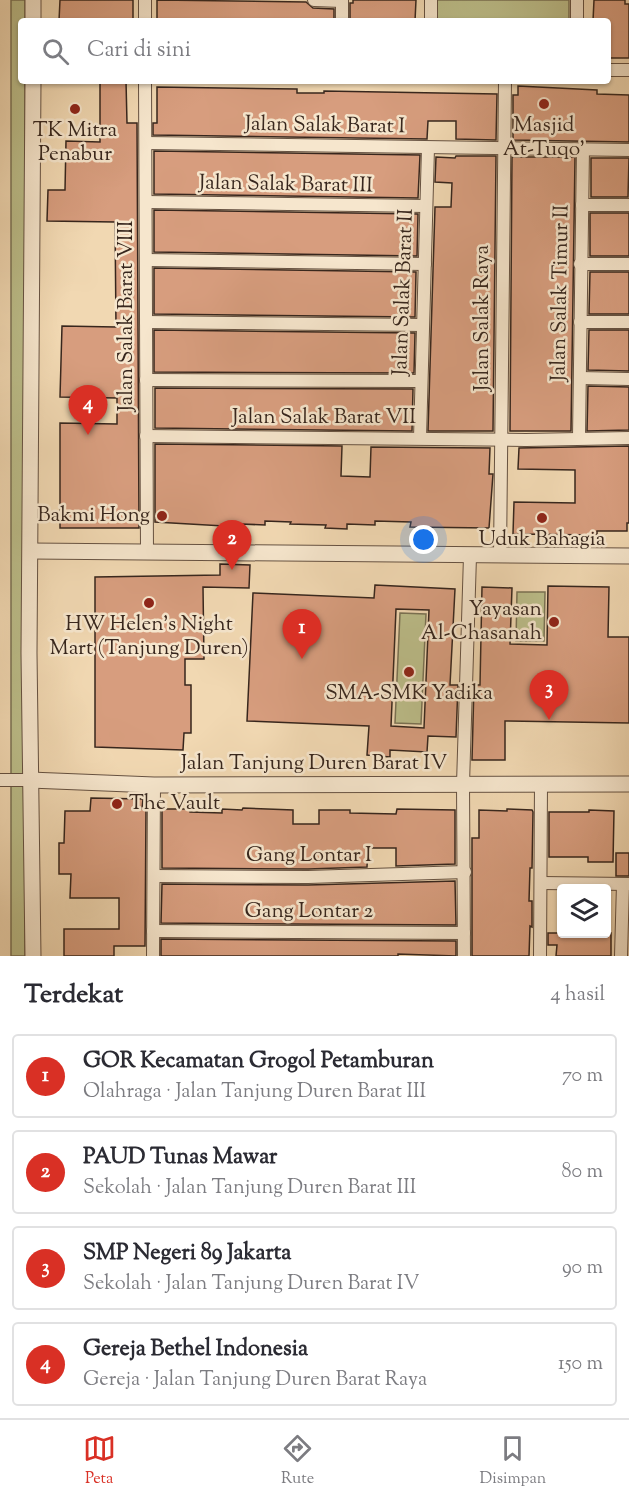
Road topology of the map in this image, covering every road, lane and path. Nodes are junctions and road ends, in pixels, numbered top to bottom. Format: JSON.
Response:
{"nodes":[{"id":1,"x":33,"y":0,"type":"edge"},
{"id":2,"x":145,"y":0,"type":"edge"},
{"id":3,"x":314,"y":0,"type":"edge"},
{"id":4,"x":342,"y":0,"type":"edge"},
{"id":5,"x":431,"y":0,"type":"edge"},
{"id":6,"x":577,"y":0,"type":"edge"},
{"id":7,"x":33,"y":18,"type":"edge"},
{"id":8,"x":145,"y":18,"type":"edge"},
{"id":9,"x":342,"y":18,"type":"edge"},
{"id":10,"x":431,"y":18,"type":"edge"},
{"id":11,"x":577,"y":18,"type":"edge"},
{"id":12,"x":611,"y":70,"type":"edge"},
{"id":13,"x":629,"y":70,"type":"edge"},
{"id":14,"x":33,"y":84,"type":"edge"},
{"id":15,"x":145,"y":84,"type":"edge"},
{"id":16,"x":505,"y":84,"type":"edge"},
{"id":17,"x":146,"y":143,"type":"junction"},
{"id":18,"x":428,"y":148,"type":"junction"},
{"id":19,"x":504,"y":149,"type":"junction"},
{"id":20,"x":583,"y":149,"type":"junction"},
{"id":21,"x":629,"y":150,"type":"edge"},
{"id":22,"x":146,"y":202,"type":"junction"},
{"id":23,"x":582,"y":205,"type":"junction"},
{"id":24,"x":629,"y":205,"type":"edge"},
{"id":25,"x":426,"y":206,"type":"junction"},
{"id":26,"x":146,"y":260,"type":"junction"},
{"id":27,"x":424,"y":264,"type":"junction"},
{"id":28,"x":580,"y":264,"type":"junction"},
{"id":29,"x":629,"y":264,"type":"edge"},
{"id":30,"x":146,"y":322,"type":"junction"},
{"id":31,"x":580,"y":322,"type":"junction"},
{"id":32,"x":629,"y":322,"type":"edge"},
{"id":33,"x":423,"y":325,"type":"junction"},
{"id":34,"x":580,"y":378,"type":"junction"},
{"id":35,"x":629,"y":379,"type":"edge"},
{"id":36,"x":146,"y":380,"type":"junction"},
{"id":37,"x":421,"y":381,"type":"junction"},
{"id":38,"x":146,"y":436,"type":"junction"},
{"id":39,"x":579,"y":437,"type":"junction"},
{"id":40,"x":420,"y":438,"type":"junction"},
{"id":41,"x":629,"y":438,"type":"edge"},
{"id":42,"x":501,"y":439,"type":"junction"},
{"id":43,"x":31,"y":551,"type":"junction"},
{"id":44,"x":147,"y":552,"type":"junction"},
{"id":45,"x":470,"y":556,"type":"junction"},
{"id":46,"x":500,"y":556,"type":"junction"},
{"id":47,"x":629,"y":556,"type":"edge"},
{"id":48,"x":0,"y":780,"type":"edge"},
{"id":49,"x":27,"y":780,"type":"junction"},
{"id":50,"x":541,"y":783,"type":"junction"},
{"id":51,"x":463,"y":784,"type":"junction"},
{"id":52,"x":629,"y":784,"type":"edge"},
{"id":53,"x":154,"y":785,"type":"junction"},
{"id":54,"x":465,"y":872,"type":"junction"},
{"id":55,"x":154,"y":876,"type":"junction"},
{"id":56,"x":541,"y":883,"type":"junction"},
{"id":57,"x":626,"y":884,"type":"edge"},
{"id":58,"x":153,"y":931,"type":"junction"},
{"id":59,"x":464,"y":933,"type":"junction"},
{"id":60,"x":625,"y":941,"type":"edge"},
{"id":61,"x":33,"y":956,"type":"edge"},
{"id":62,"x":153,"y":956,"type":"edge"},
{"id":63,"x":464,"y":956,"type":"edge"},
{"id":64,"x":540,"y":956,"type":"edge"},
{"id":65,"x":621,"y":956,"type":"edge"}],
"edges":[{"from":1,"to":7,"type":"street"},
{"from":2,"to":8,"type":"street"},
{"from":3,"to":4,"type":"street"},
{"from":4,"to":9,"type":"street"},
{"from":5,"to":10,"type":"street"},
{"from":6,"to":11,"type":"street"},
{"from":12,"to":13,"type":"street"},
{"from":14,"to":43,"type":"street"},
{"from":15,"to":17,"type":"street","name":"Jalan Salak Barat VIII"},
{"from":16,"to":19,"type":"street","name":"Jalan Salak Raya"},
{"from":17,"to":18,"type":"street","name":"Jalan Salak Barat I"},
{"from":17,"to":22,"type":"street","name":"Jalan Salak Barat VIII"},
{"from":18,"to":19,"type":"street","name":"Jalan Salak Barat I"},
{"from":18,"to":25,"type":"street","name":"Jalan Salak Barat II"},
{"from":19,"to":20,"type":"street","name":"Jalan Salak Barat I"},
{"from":19,"to":42,"type":"street","name":"Jalan Salak Raya"},
{"from":20,"to":21,"type":"street","name":"Jalan Salak Barat I"},
{"from":20,"to":23,"type":"street","name":"Jalan Salak Timur II"},
{"from":22,"to":25,"type":"street","name":"Jalan Salak Barat III"},
{"from":22,"to":26,"type":"street","name":"Jalan Salak Barat VIII"},
{"from":23,"to":24,"type":"street"},
{"from":23,"to":28,"type":"street","name":"Jalan Salak Timur II"},
{"from":25,"to":27,"type":"street","name":"Jalan Salak Barat II"},
{"from":26,"to":27,"type":"street"},
{"from":26,"to":30,"type":"street","name":"Jalan Salak Barat VIII"},
{"from":27,"to":33,"type":"street","name":"Jalan Salak Barat II"},
{"from":28,"to":29,"type":"street"},
{"from":28,"to":31,"type":"street","name":"Jalan Salak Timur II"},
{"from":30,"to":33,"type":"street"},
{"from":30,"to":36,"type":"street","name":"Jalan Salak Barat VIII"},
{"from":31,"to":32,"type":"street"},
{"from":31,"to":34,"type":"street","name":"Jalan Salak Timur II"},
{"from":33,"to":37,"type":"street","name":"Jalan Salak Barat II"},
{"from":34,"to":35,"type":"street"},
{"from":34,"to":39,"type":"street","name":"Jalan Salak Timur II"},
{"from":36,"to":37,"type":"street"},
{"from":36,"to":38,"type":"street","name":"Jalan Salak Barat VIII"},
{"from":37,"to":40,"type":"street","name":"Jalan Salak Barat II"},
{"from":38,"to":40,"type":"street","name":"Jalan Salak Barat VII"},
{"from":38,"to":44,"type":"street","name":"Jalan Salak Barat VIII"},
{"from":39,"to":41,"type":"street","name":"Jalan Salak Barat VII"},
{"from":39,"to":42,"type":"street","name":"Jalan Salak Barat VII"},
{"from":40,"to":42,"type":"street","name":"Jalan Salak Barat VII"},
{"from":42,"to":46,"type":"street","name":"Jalan Salak Raya"},
{"from":43,"to":44,"type":"street"},
{"from":43,"to":49,"type":"street"},
{"from":44,"to":45,"type":"street"},
{"from":45,"to":46,"type":"street"},
{"from":45,"to":51,"type":"street"},
{"from":46,"to":47,"type":"street"},
{"from":48,"to":49,"type":"street","name":"Jalan Tanjung Duren Barat IV"},
{"from":49,"to":53,"type":"street","name":"Jalan Tanjung Duren Barat IV"},
{"from":49,"to":61,"type":"street"},
{"from":50,"to":51,"type":"street","name":"Jalan Tanjung Duren Barat IV"},
{"from":50,"to":52,"type":"street","name":"Jalan Tanjung Duren Barat IV"},
{"from":50,"to":56,"type":"street"},
{"from":51,"to":53,"type":"street","name":"Jalan Tanjung Duren Barat IV"},
{"from":51,"to":54,"type":"street"},
{"from":53,"to":55,"type":"street"},
{"from":54,"to":55,"type":"street","name":"Gang Lontar I"},
{"from":54,"to":59,"type":"street"},
{"from":55,"to":58,"type":"street"},
{"from":56,"to":57,"type":"street"},
{"from":56,"to":64,"type":"street"},
{"from":57,"to":60,"type":"street"},
{"from":58,"to":59,"type":"street","name":"Gang Lontar 2"},
{"from":58,"to":62,"type":"street"},
{"from":59,"to":63,"type":"street"},
{"from":60,"to":65,"type":"street"}]}
